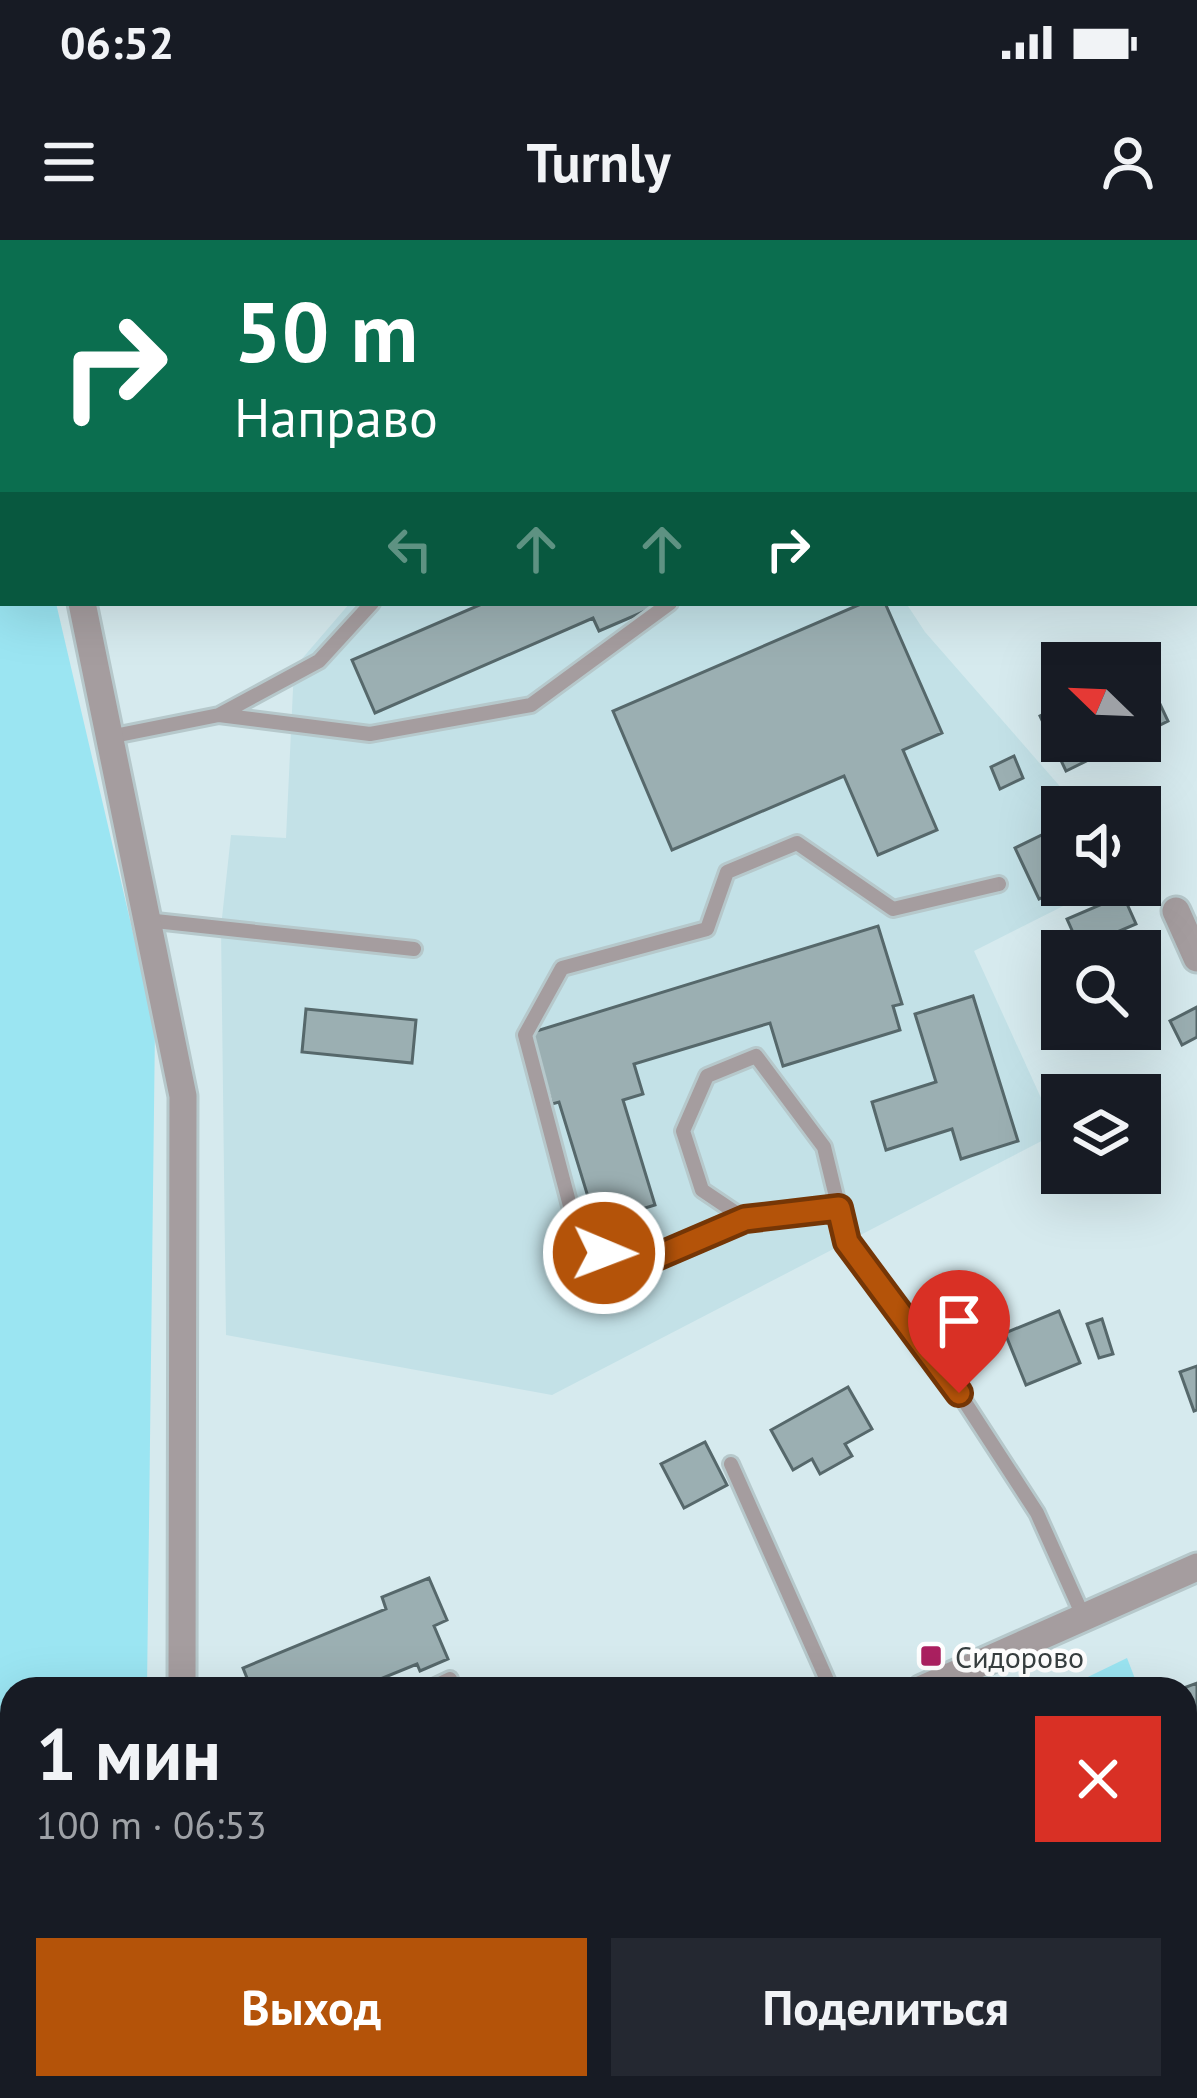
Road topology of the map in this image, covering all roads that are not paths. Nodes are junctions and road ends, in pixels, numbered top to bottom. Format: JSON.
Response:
{"nodes":[{"id":1,"x":83,"y":606,"type":"edge"},
{"id":2,"x":369,"y":606,"type":"edge"},
{"id":3,"x":666,"y":606,"type":"edge"},
{"id":4,"x":219,"y":715,"type":"junction"},
{"id":5,"x":109,"y":737,"type":"junction"},
{"id":6,"x":999,"y":884,"type":"dead end"},
{"id":7,"x":1176,"y":910,"type":"dead end"},
{"id":8,"x":146,"y":920,"type":"junction"},
{"id":9,"x":414,"y":950,"type":"dead end"},
{"id":10,"x":1197,"y":958,"type":"edge"},
{"id":11,"x":839,"y":1208,"type":"junction"},
{"id":12,"x":745,"y":1219,"type":"junction"},
{"id":13,"x":731,"y":1464,"type":"dead end"},
{"id":14,"x":1197,"y":1567,"type":"edge"},
{"id":15,"x":1084,"y":1618,"type":"junction"},
{"id":16,"x":182,"y":1677,"type":"edge"},
{"id":17,"x":826,"y":1677,"type":"edge"},
{"id":18,"x":949,"y":1677,"type":"edge"}],
"edges":[{"from":1,"to":5,"type":"street"},
{"from":2,"to":4,"type":"lane"},
{"from":3,"to":4,"type":"lane"},
{"from":4,"to":5,"type":"lane"},
{"from":5,"to":8,"type":"street"},
{"from":6,"to":12,"type":"lane"},
{"from":7,"to":10,"type":"street"},
{"from":8,"to":9,"type":"lane"},
{"from":8,"to":16,"type":"street"},
{"from":11,"to":12,"type":"lane"},
{"from":11,"to":12,"type":"lane"},
{"from":11,"to":15,"type":"lane"},
{"from":13,"to":17,"type":"lane"},
{"from":14,"to":15,"type":"street"},
{"from":15,"to":18,"type":"street"}]}
